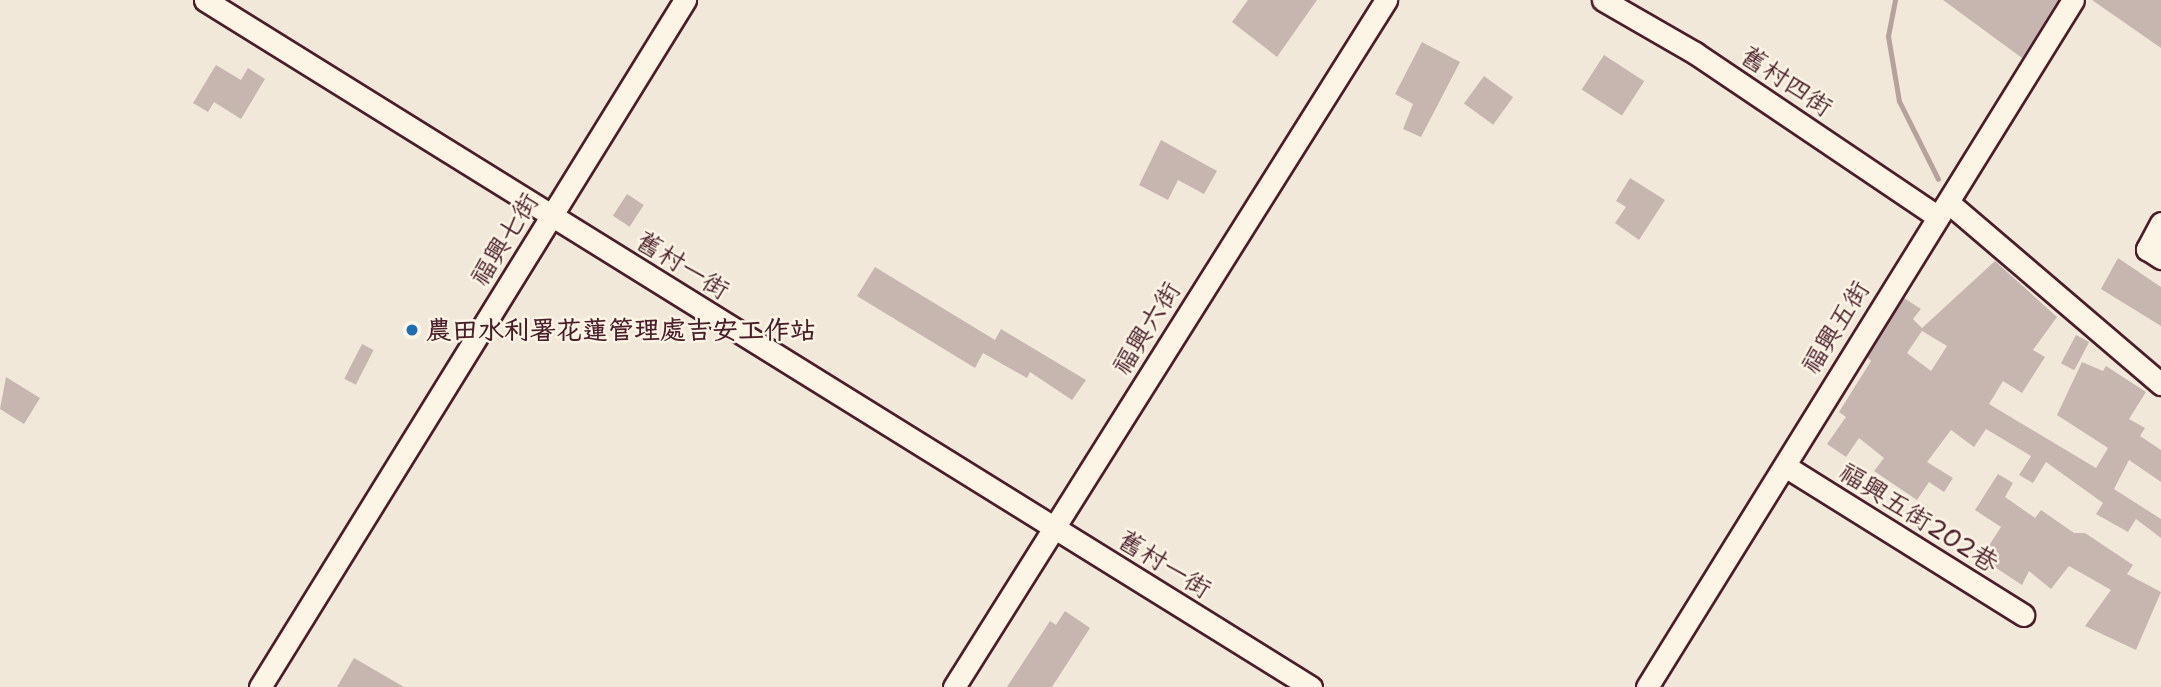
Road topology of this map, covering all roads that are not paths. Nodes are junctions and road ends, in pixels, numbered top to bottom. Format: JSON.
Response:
{"nodes":[{"id":1,"x":205,"y":0,"type":"edge"},
{"id":2,"x":685,"y":0,"type":"edge"},
{"id":3,"x":1386,"y":0,"type":"edge"},
{"id":4,"x":1603,"y":0,"type":"edge"},
{"id":5,"x":2073,"y":0,"type":"edge"},
{"id":6,"x":1942,"y":209,"type":"junction"},
{"id":7,"x":552,"y":216,"type":"junction"},
{"id":8,"x":2161,"y":223,"type":"edge"},
{"id":9,"x":2154,"y":253,"type":"edge"},
{"id":10,"x":2161,"y":384,"type":"edge"},
{"id":11,"x":1785,"y":466,"type":"junction"},
{"id":12,"x":1053,"y":528,"type":"junction"},
{"id":13,"x":2023,"y":615,"type":"dead end"},
{"id":14,"x":260,"y":687,"type":"edge"},
{"id":15,"x":954,"y":687,"type":"edge"},
{"id":16,"x":1311,"y":687,"type":"edge"},
{"id":17,"x":1647,"y":687,"type":"edge"}],
"edges":[{"from":1,"to":7,"type":"street","name":"舊村一街"},
{"from":2,"to":7,"type":"street","name":"福興七街"},
{"from":3,"to":12,"type":"street","name":"福興六街"},
{"from":4,"to":6,"type":"street","name":"舊村四街"},
{"from":5,"to":6,"type":"street","name":"福興五街"},
{"from":6,"to":10,"type":"street","name":"舊村四街"},
{"from":6,"to":11,"type":"street","name":"福興五街"},
{"from":7,"to":12,"type":"street","name":"舊村一街"},
{"from":7,"to":14,"type":"street","name":"福興七街"},
{"from":8,"to":9,"type":"street"},
{"from":11,"to":13,"type":"street","name":"福興五街202巷"},
{"from":11,"to":17,"type":"street","name":"福興五街"},
{"from":12,"to":15,"type":"street","name":"福興六街"},
{"from":12,"to":16,"type":"street","name":"舊村一街"}]}
